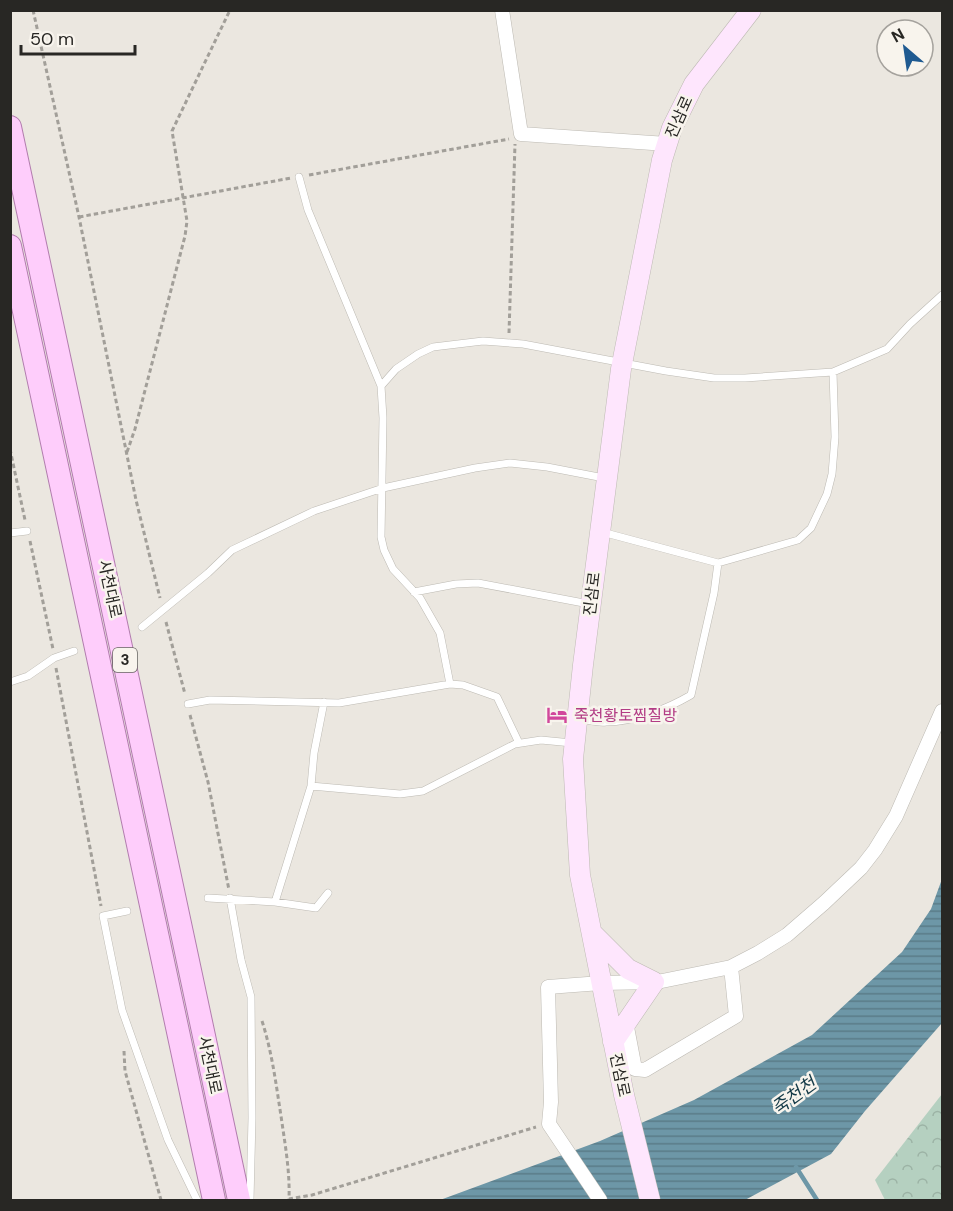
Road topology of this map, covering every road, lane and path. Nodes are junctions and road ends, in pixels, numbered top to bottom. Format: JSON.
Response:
{"nodes":[{"id":1,"x":33,"y":10,"type":"edge"},
{"id":2,"x":230,"y":10,"type":"edge"},
{"id":3,"x":502,"y":10,"type":"edge"},
{"id":4,"x":751,"y":10,"type":"edge"},
{"id":5,"x":10,"y":127,"type":"edge"},
{"id":6,"x":515,"y":137,"type":"dead end"},
{"id":7,"x":667,"y":144,"type":"junction"},
{"id":8,"x":299,"y":177,"type":"dead end"},
{"id":9,"x":10,"y":246,"type":"edge"},
{"id":10,"x":942,"y":295,"type":"edge"},
{"id":11,"x":508,"y":342,"type":"junction"},
{"id":12,"x":622,"y":362,"type":"junction"},
{"id":13,"x":833,"y":372,"type":"junction"},
{"id":14,"x":381,"y":386,"type":"junction"},
{"id":15,"x":10,"y":449,"type":"edge"},
{"id":16,"x":606,"y":478,"type":"junction"},
{"id":17,"x":383,"y":488,"type":"junction"},
{"id":18,"x":27,"y":531,"type":"junction"},
{"id":19,"x":600,"y":531,"type":"junction"},
{"id":20,"x":10,"y":533,"type":"edge"},
{"id":21,"x":718,"y":563,"type":"junction"},
{"id":22,"x":414,"y":592,"type":"junction"},
{"id":23,"x":590,"y":604,"type":"junction"},
{"id":24,"x":142,"y":627,"type":"dead end"},
{"id":25,"x":74,"y":651,"type":"dead end"},
{"id":26,"x":54,"y":658,"type":"junction"},
{"id":27,"x":10,"y":682,"type":"edge"},
{"id":28,"x":450,"y":684,"type":"junction"},
{"id":29,"x":324,"y":702,"type":"junction"},
{"id":30,"x":188,"y":704,"type":"dead end"},
{"id":31,"x":942,"y":711,"type":"edge"},
{"id":32,"x":578,"y":719,"type":"junction"},
{"id":33,"x":519,"y":743,"type":"junction"},
{"id":34,"x":575,"y":743,"type":"junction"},
{"id":35,"x":311,"y":786,"type":"junction"},
{"id":36,"x":328,"y":894,"type":"dead end"},
{"id":37,"x":208,"y":898,"type":"dead end"},
{"id":38,"x":230,"y":898,"type":"junction"},
{"id":39,"x":275,"y":902,"type":"junction"},
{"id":40,"x":127,"y":911,"type":"dead end"},
{"id":41,"x":103,"y":916,"type":"junction"},
{"id":42,"x":591,"y":931,"type":"junction"},
{"id":43,"x":731,"y":967,"type":"junction"},
{"id":44,"x":654,"y":982,"type":"junction"},
{"id":45,"x":601,"y":983,"type":"junction"},
{"id":46,"x":626,"y":1022,"type":"junction"},
{"id":47,"x":124,"y":1041,"type":"dead end"},
{"id":48,"x":613,"y":1042,"type":"junction"},
{"id":49,"x":242,"y":1198,"type":"edge"},
{"id":50,"x":161,"y":1200,"type":"edge"},
{"id":51,"x":208,"y":1200,"type":"edge"},
{"id":52,"x":600,"y":1200,"type":"edge"},
{"id":53,"x":650,"y":1200,"type":"edge"}],
"edges":[{"from":1,"to":2,"type":"path"},
{"from":3,"to":7,"type":"street"},
{"from":4,"to":7,"type":"street","name":"진삼로"},
{"from":5,"to":49,"type":"main road","name":"사천대로","number":"3"},
{"from":6,"to":11,"type":"path"},
{"from":7,"to":12,"type":"street","name":"진삼로"},
{"from":8,"to":14,"type":"lane"},
{"from":9,"to":51,"type":"main road","name":"사천대로","number":"3"},
{"from":10,"to":13,"type":"lane"},
{"from":11,"to":12,"type":"lane"},
{"from":11,"to":14,"type":"lane"},
{"from":12,"to":13,"type":"lane"},
{"from":12,"to":16,"type":"street","name":"진삼로"},
{"from":13,"to":21,"type":"lane"},
{"from":14,"to":17,"type":"lane"},
{"from":15,"to":18,"type":"path"},
{"from":16,"to":17,"type":"lane"},
{"from":16,"to":19,"type":"street","name":"진삼로"},
{"from":17,"to":22,"type":"lane"},
{"from":17,"to":24,"type":"lane"},
{"from":18,"to":20,"type":"lane"},
{"from":18,"to":26,"type":"path"},
{"from":19,"to":21,"type":"lane"},
{"from":19,"to":23,"type":"street","name":"진삼로"},
{"from":21,"to":32,"type":"lane"},
{"from":22,"to":23,"type":"lane"},
{"from":22,"to":28,"type":"lane"},
{"from":23,"to":32,"type":"street","name":"진삼로"},
{"from":25,"to":26,"type":"lane"},
{"from":26,"to":27,"type":"lane"},
{"from":26,"to":41,"type":"path"},
{"from":28,"to":29,"type":"lane"},
{"from":28,"to":33,"type":"lane"},
{"from":29,"to":30,"type":"lane"},
{"from":29,"to":35,"type":"lane"},
{"from":31,"to":43,"type":"street"},
{"from":32,"to":34,"type":"street","name":"진삼로"},
{"from":33,"to":34,"type":"lane"},
{"from":33,"to":35,"type":"lane"},
{"from":34,"to":42,"type":"street","name":"진삼로"},
{"from":35,"to":39,"type":"lane"},
{"from":36,"to":39,"type":"lane"},
{"from":37,"to":38,"type":"lane"},
{"from":38,"to":39,"type":"lane"},
{"from":38,"to":49,"type":"lane"},
{"from":40,"to":41,"type":"lane"},
{"from":41,"to":51,"type":"lane"},
{"from":42,"to":44,"type":"street"},
{"from":42,"to":45,"type":"street","name":"진삼로"},
{"from":43,"to":44,"type":"street"},
{"from":43,"to":46,"type":"street"},
{"from":44,"to":45,"type":"street"},
{"from":44,"to":46,"type":"street"},
{"from":45,"to":48,"type":"street","name":"진삼로"},
{"from":45,"to":52,"type":"street"},
{"from":46,"to":48,"type":"street"},
{"from":47,"to":50,"type":"path"},
{"from":48,"to":53,"type":"street","name":"진삼로"}]}
